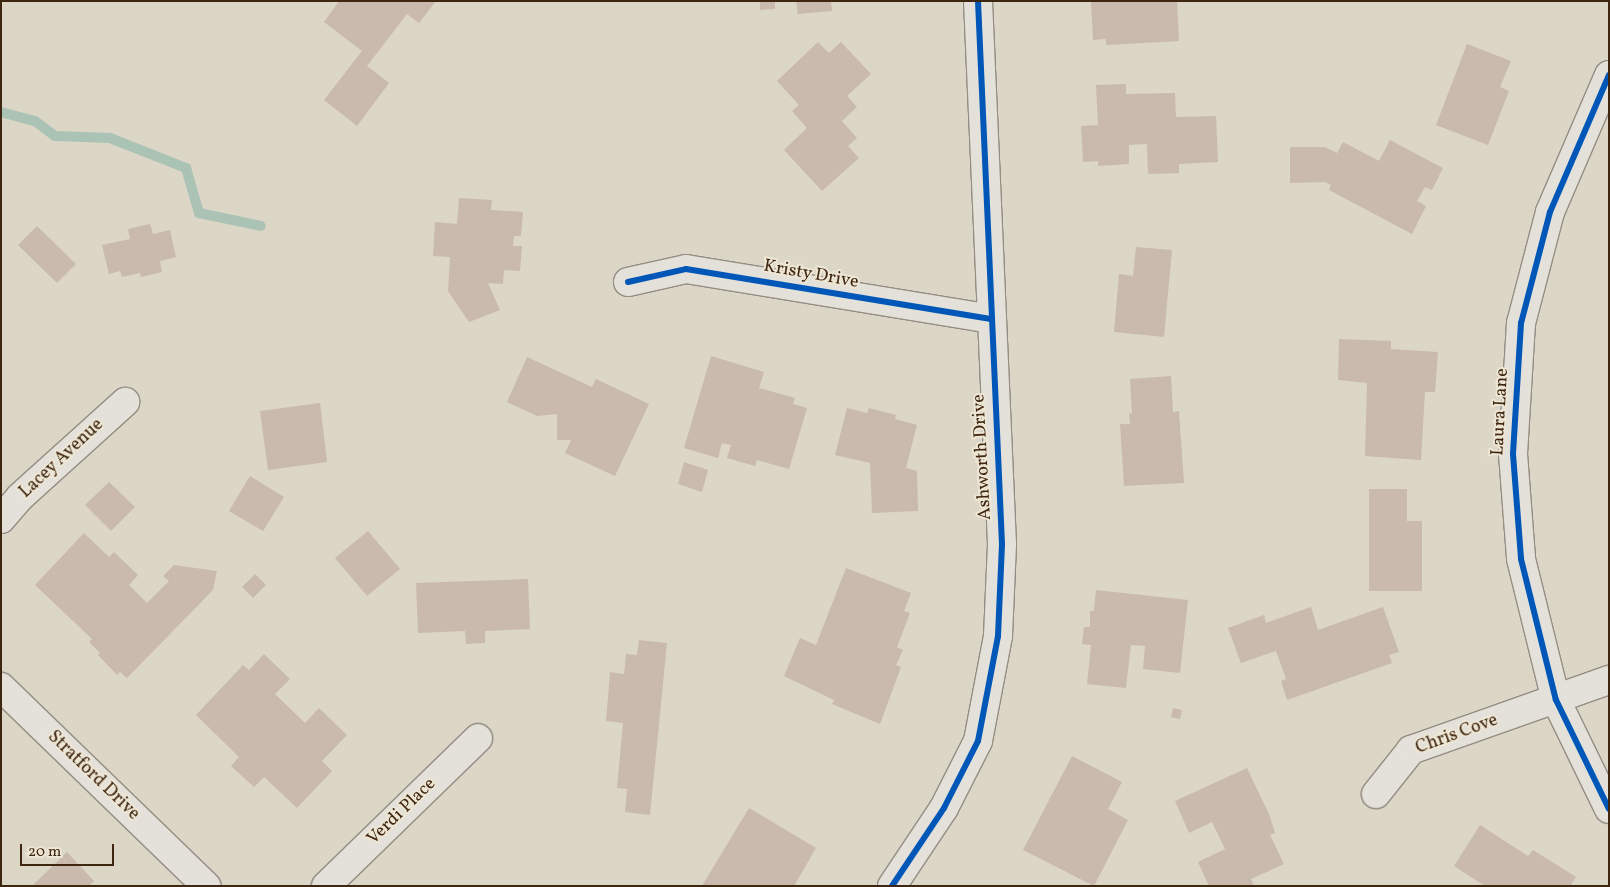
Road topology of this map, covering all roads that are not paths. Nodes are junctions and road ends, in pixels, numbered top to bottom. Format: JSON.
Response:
{"nodes":[{"id":1,"x":978,"y":1,"type":"edge"},
{"id":2,"x":1609,"y":74,"type":"edge"},
{"id":3,"x":628,"y":282,"type":"dead end"},
{"id":4,"x":990,"y":319,"type":"junction"},
{"id":5,"x":125,"y":402,"type":"dead end"},
{"id":6,"x":1,"y":519,"type":"edge"},
{"id":7,"x":1609,"y":680,"type":"edge"},
{"id":8,"x":1,"y":687,"type":"edge"},
{"id":9,"x":1556,"y":700,"type":"junction"},
{"id":10,"x":478,"y":738,"type":"dead end"},
{"id":11,"x":1376,"y":794,"type":"dead end"},
{"id":12,"x":1609,"y":809,"type":"edge"},
{"id":13,"x":206,"y":886,"type":"edge"},
{"id":14,"x":326,"y":886,"type":"edge"},
{"id":15,"x":892,"y":886,"type":"edge"}],
"edges":[{"from":1,"to":4,"type":"street","name":"Ashworth Drive"},
{"from":2,"to":9,"type":"street","name":"Laura Lane"},
{"from":3,"to":4,"type":"street","name":"Kristy Drive"},
{"from":4,"to":15,"type":"street","name":"Ashworth Drive"},
{"from":5,"to":6,"type":"street","name":"Lacey Avenue"},
{"from":7,"to":9,"type":"street","name":"Chris Cove"},
{"from":8,"to":13,"type":"street","name":"Stratford Drive"},
{"from":9,"to":11,"type":"street","name":"Chris Cove"},
{"from":9,"to":12,"type":"street","name":"Laura Lane"},
{"from":10,"to":14,"type":"street","name":"Verdi Place"}]}
